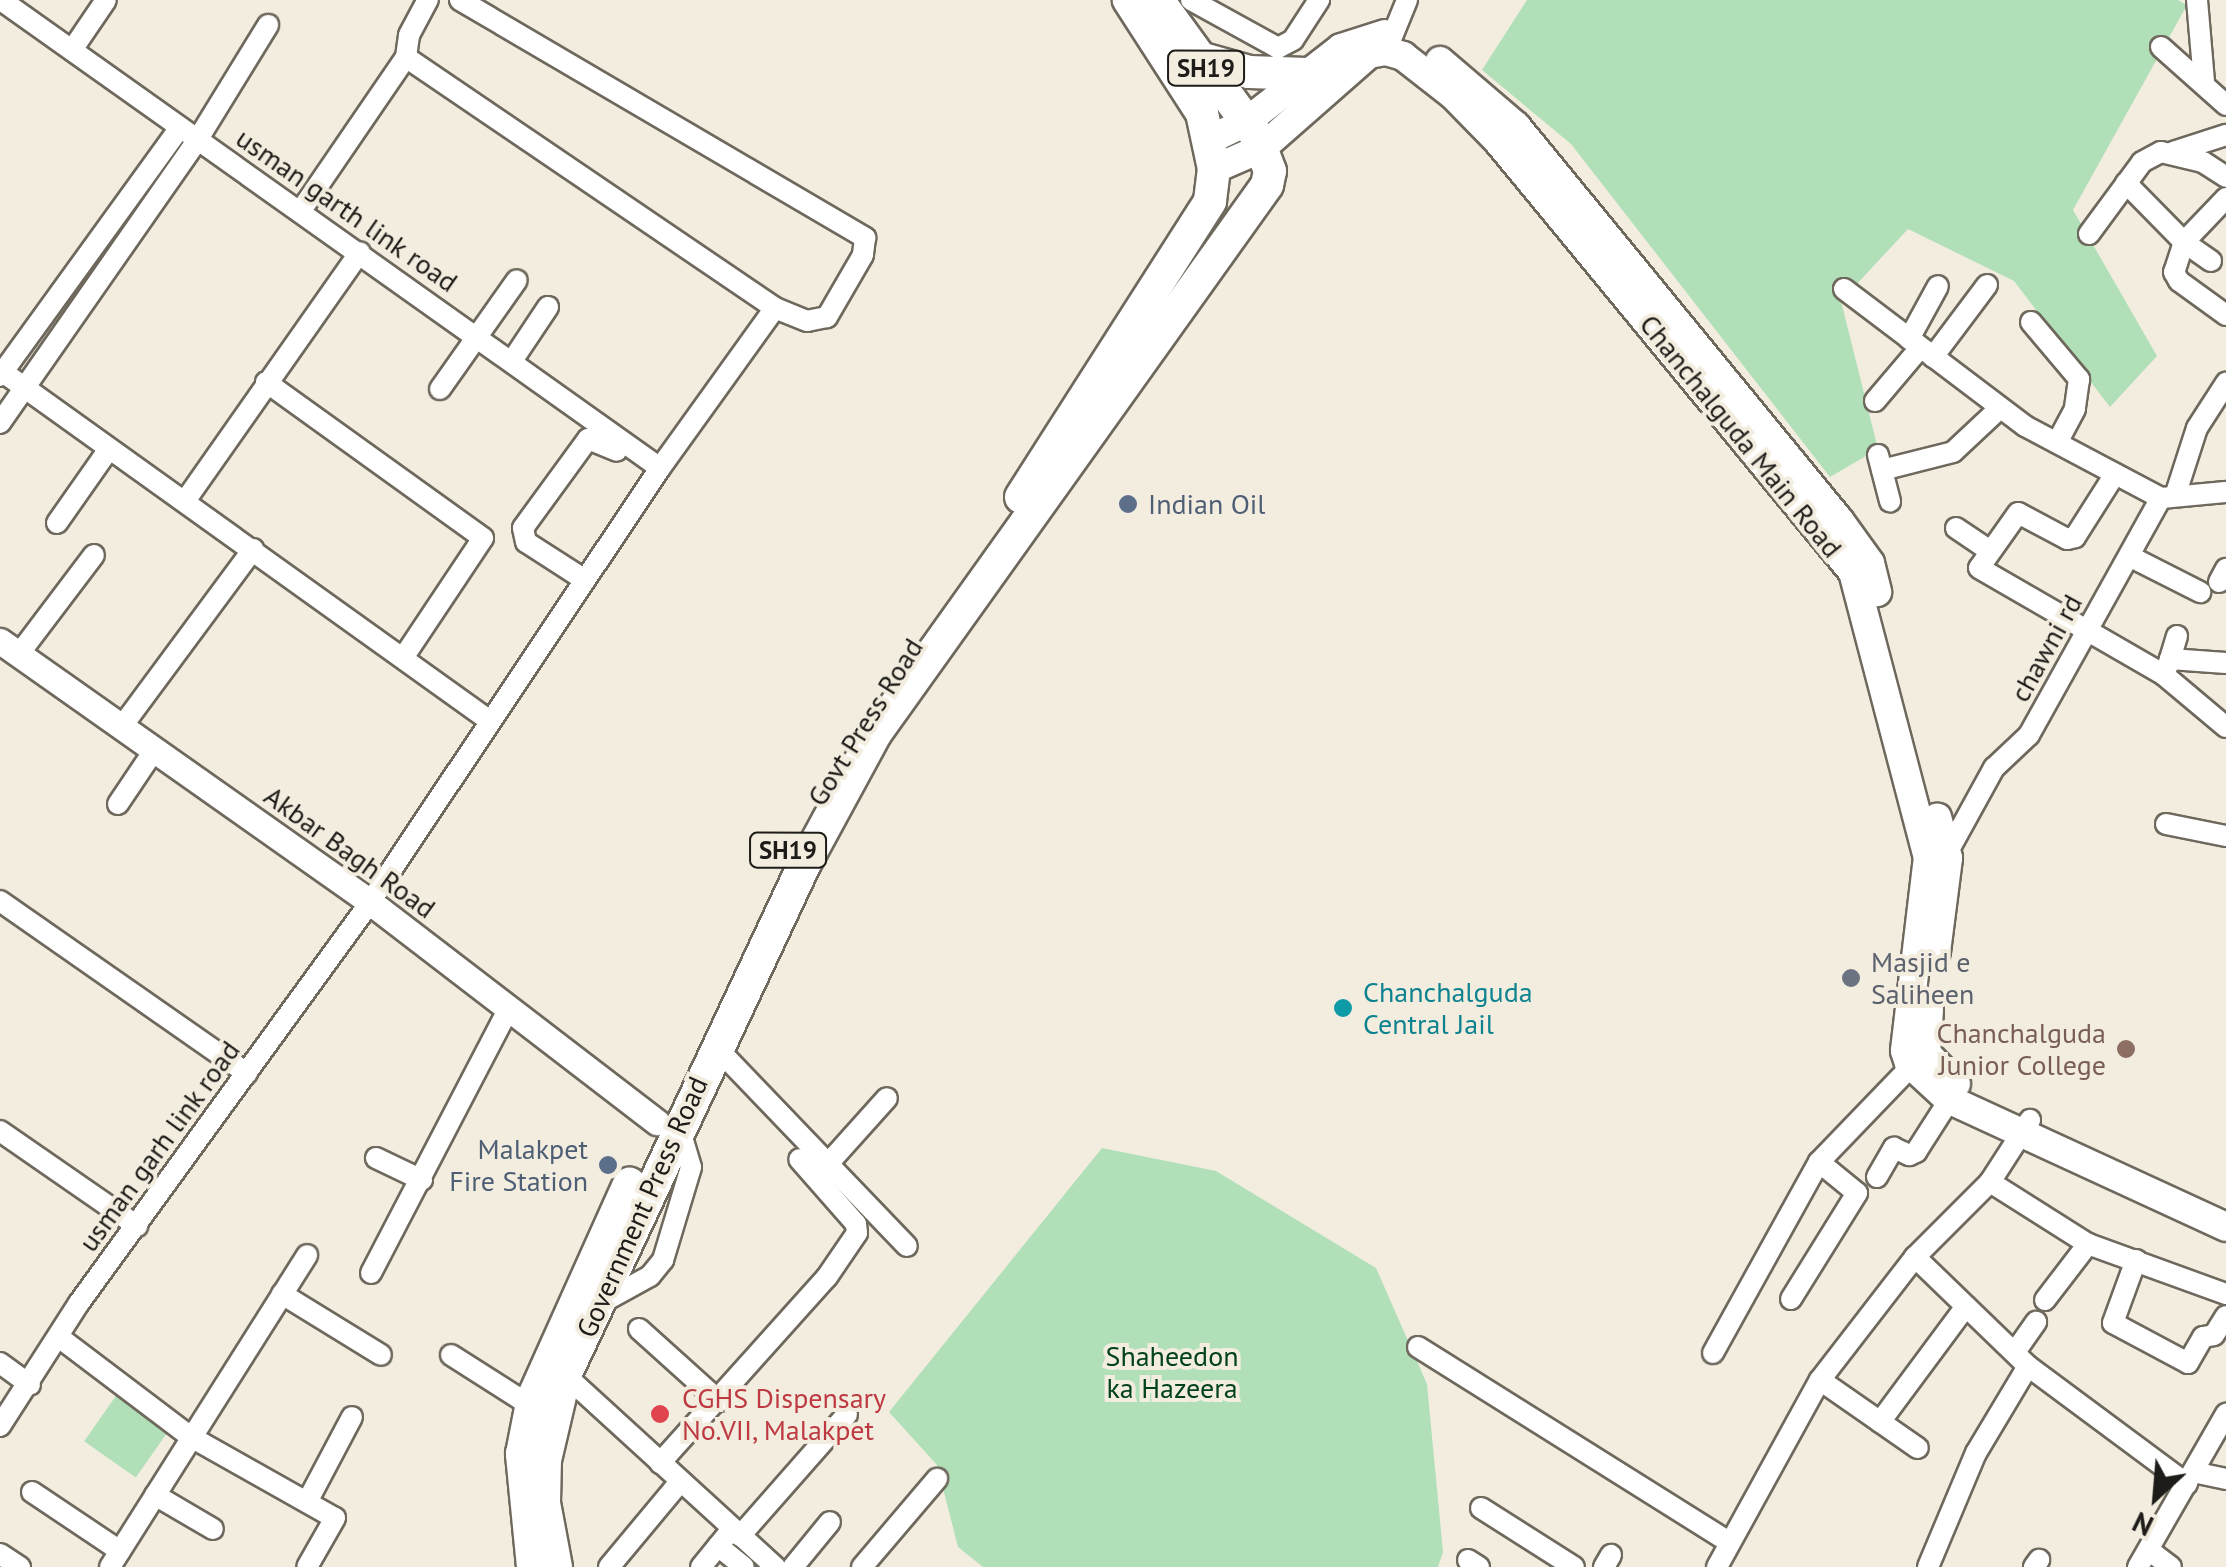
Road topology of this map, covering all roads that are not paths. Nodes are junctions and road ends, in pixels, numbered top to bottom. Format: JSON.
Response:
{"nodes":[{"id":1,"x":1,"y":0,"type":"edge"},
{"id":2,"x":106,"y":0,"type":"edge"},
{"id":3,"x":428,"y":0,"type":"edge"},
{"id":4,"x":460,"y":0,"type":"edge"},
{"id":5,"x":1129,"y":0,"type":"edge"},
{"id":6,"x":1158,"y":0,"type":"edge"},
{"id":7,"x":1191,"y":0,"type":"edge"},
{"id":8,"x":1319,"y":0,"type":"edge"},
{"id":9,"x":1406,"y":0,"type":"edge"},
{"id":10,"x":2197,"y":0,"type":"edge"},
{"id":11,"x":268,"y":24,"type":"dead end"},
{"id":12,"x":1389,"y":42,"type":"junction"},
{"id":13,"x":2162,"y":46,"type":"dead end"},
{"id":14,"x":72,"y":50,"type":"junction"},
{"id":15,"x":406,"y":57,"type":"junction"},
{"id":16,"x":1199,"y":58,"type":"junction"},
{"id":17,"x":1307,"y":74,"type":"junction"},
{"id":18,"x":2204,"y":81,"type":"junction"},
{"id":19,"x":2226,"y":104,"type":"edge"},
{"id":20,"x":189,"y":133,"type":"junction"},
{"id":21,"x":1255,"y":135,"type":"junction"},
{"id":22,"x":2226,"y":135,"type":"edge"},
{"id":23,"x":1209,"y":141,"type":"junction"},
{"id":24,"x":2173,"y":152,"type":"junction"},
{"id":25,"x":2226,"y":176,"type":"edge"},
{"id":26,"x":2126,"y":183,"type":"junction"},
{"id":27,"x":2226,"y":198,"type":"edge"},
{"id":28,"x":302,"y":209,"type":"junction"},
{"id":29,"x":2089,"y":234,"type":"dead end"},
{"id":30,"x":2184,"y":242,"type":"junction"},
{"id":31,"x":360,"y":252,"type":"junction"},
{"id":32,"x":2211,"y":261,"type":"dead end"},
{"id":33,"x":516,"y":280,"type":"dead end"},
{"id":34,"x":1987,"y":285,"type":"dead end"},
{"id":35,"x":1938,"y":286,"type":"dead end"},
{"id":36,"x":1844,"y":289,"type":"dead end"},
{"id":37,"x":548,"y":307,"type":"dead end"},
{"id":38,"x":775,"y":308,"type":"junction"},
{"id":39,"x":2226,"y":315,"type":"edge"},
{"id":40,"x":2030,"y":322,"type":"dead end"},
{"id":41,"x":476,"y":336,"type":"junction"},
{"id":42,"x":1921,"y":348,"type":"junction"},
{"id":43,"x":512,"y":362,"type":"junction"},
{"id":44,"x":1,"y":373,"type":"edge"},
{"id":45,"x":266,"y":382,"type":"junction"},
{"id":46,"x":2226,"y":383,"type":"edge"},
{"id":47,"x":24,"y":388,"type":"junction"},
{"id":48,"x":440,"y":389,"type":"dead end"},
{"id":49,"x":1875,"y":401,"type":"dead end"},
{"id":50,"x":2000,"y":408,"type":"junction"},
{"id":51,"x":0,"y":423,"type":"edge"},
{"id":52,"x":2057,"y":443,"type":"junction"},
{"id":53,"x":109,"y":449,"type":"junction"},
{"id":54,"x":660,"y":468,"type":"junction"},
{"id":55,"x":2115,"y":474,"type":"junction"},
{"id":56,"x":2226,"y":492,"type":"edge"},
{"id":57,"x":2168,"y":496,"type":"junction"},
{"id":58,"x":184,"y":501,"type":"junction"},
{"id":59,"x":1890,"y":501,"type":"dead end"},
{"id":60,"x":57,"y":523,"type":"dead end"},
{"id":61,"x":1956,"y":528,"type":"dead end"},
{"id":62,"x":253,"y":549,"type":"junction"},
{"id":63,"x":1989,"y":550,"type":"junction"},
{"id":64,"x":94,"y":555,"type":"dead end"},
{"id":65,"x":2129,"y":556,"type":"junction"},
{"id":66,"x":581,"y":577,"type":"junction"},
{"id":67,"x":2215,"y":581,"type":"edge"},
{"id":68,"x":2088,"y":632,"type":"junction"},
{"id":69,"x":2177,"y":636,"type":"dead end"},
{"id":70,"x":10,"y":647,"type":"edge"},
{"id":71,"x":403,"y":658,"type":"junction"},
{"id":72,"x":2226,"y":663,"type":"edge"},
{"id":73,"x":2167,"y":667,"type":"junction"},
{"id":74,"x":490,"y":722,"type":"junction"},
{"id":75,"x":123,"y":725,"type":"junction"},
{"id":76,"x":2226,"y":727,"type":"edge"},
{"id":77,"x":155,"y":748,"type":"junction"},
{"id":78,"x":118,"y":804,"type":"dead end"},
{"id":79,"x":2166,"y":824,"type":"dead end"},
{"id":80,"x":2226,"y":836,"type":"edge"},
{"id":81,"x":1938,"y":857,"type":"junction"},
{"id":82,"x":0,"y":901,"type":"edge"},
{"id":83,"x":370,"y":902,"type":"junction"},
{"id":84,"x":509,"y":1008,"type":"junction"},
{"id":85,"x":715,"y":1046,"type":"junction"},
{"id":86,"x":1918,"y":1058,"type":"junction"},
{"id":87,"x":247,"y":1072,"type":"junction"},
{"id":88,"x":1954,"y":1093,"type":"junction"},
{"id":89,"x":888,"y":1098,"type":"dead end"},
{"id":90,"x":668,"y":1124,"type":"junction"},
{"id":91,"x":2026,"y":1128,"type":"junction"},
{"id":92,"x":0,"y":1131,"type":"edge"},
{"id":93,"x":376,"y":1158,"type":"dead end"},
{"id":94,"x":798,"y":1159,"type":"dead end"},
{"id":95,"x":1819,"y":1162,"type":"junction"},
{"id":96,"x":826,"y":1166,"type":"junction"},
{"id":97,"x":1878,"y":1177,"type":"dead end"},
{"id":98,"x":422,"y":1180,"type":"junction"},
{"id":99,"x":1990,"y":1182,"type":"junction"},
{"id":100,"x":2226,"y":1210,"type":"edge"},
{"id":101,"x":138,"y":1226,"type":"junction"},
{"id":102,"x":2226,"y":1227,"type":"edge"},
{"id":103,"x":2088,"y":1244,"type":"junction"},
{"id":104,"x":906,"y":1246,"type":"dead end"},
{"id":105,"x":307,"y":1255,"type":"dead end"},
{"id":106,"x":1915,"y":1257,"type":"junction"},
{"id":107,"x":2136,"y":1260,"type":"junction"},
{"id":108,"x":371,"y":1273,"type":"dead end"},
{"id":109,"x":282,"y":1294,"type":"junction"},
{"id":110,"x":2226,"y":1294,"type":"edge"},
{"id":111,"x":1791,"y":1299,"type":"dead end"},
{"id":112,"x":2046,"y":1300,"type":"dead end"},
{"id":113,"x":1966,"y":1306,"type":"junction"},
{"id":114,"x":2226,"y":1316,"type":"edge"},
{"id":115,"x":2036,"y":1322,"type":"dead end"},
{"id":116,"x":639,"y":1328,"type":"dead end"},
{"id":117,"x":60,"y":1338,"type":"junction"},
{"id":118,"x":1418,"y":1347,"type":"dead end"},
{"id":119,"x":1712,"y":1354,"type":"dead end"},
{"id":120,"x":381,"y":1355,"type":"dead end"},
{"id":121,"x":452,"y":1355,"type":"dead end"},
{"id":122,"x":2021,"y":1359,"type":"junction"},
{"id":123,"x":0,"y":1362,"type":"edge"},
{"id":124,"x":565,"y":1375,"type":"junction"},
{"id":125,"x":1820,"y":1380,"type":"junction"},
{"id":126,"x":30,"y":1385,"type":"junction"},
{"id":127,"x":719,"y":1400,"type":"junction"},
{"id":128,"x":532,"y":1406,"type":"junction"},
{"id":129,"x":847,"y":1414,"type":"dead end"},
{"id":130,"x":2226,"y":1414,"type":"edge"},
{"id":131,"x":352,"y":1417,"type":"dead end"},
{"id":132,"x":1880,"y":1422,"type":"junction"},
{"id":133,"x":0,"y":1426,"type":"edge"},
{"id":134,"x":191,"y":1438,"type":"junction"},
{"id":135,"x":1918,"y":1448,"type":"dead end"},
{"id":136,"x":660,"y":1463,"type":"junction"},
{"id":137,"x":2190,"y":1478,"type":"junction"},
{"id":138,"x":937,"y":1479,"type":"dead end"},
{"id":139,"x":2226,"y":1479,"type":"edge"},
{"id":140,"x":679,"y":1483,"type":"junction"},
{"id":141,"x":32,"y":1492,"type":"dead end"},
{"id":142,"x":155,"y":1495,"type":"junction"},
{"id":143,"x":308,"y":1502,"type":"junction"},
{"id":144,"x":1481,"y":1508,"type":"dead end"},
{"id":145,"x":830,"y":1522,"type":"dead end"},
{"id":146,"x":213,"y":1528,"type":"dead end"},
{"id":147,"x":730,"y":1537,"type":"junction"},
{"id":148,"x":1729,"y":1542,"type":"junction"},
{"id":149,"x":0,"y":1554,"type":"edge"},
{"id":150,"x":115,"y":1559,"type":"edge"},
{"id":151,"x":2144,"y":1559,"type":"edge"},
{"id":152,"x":769,"y":1565,"type":"edge"},
{"id":153,"x":20,"y":1567,"type":"edge"},
{"id":154,"x":307,"y":1567,"type":"edge"},
{"id":155,"x":533,"y":1567,"type":"edge"},
{"id":156,"x":556,"y":1567,"type":"edge"},
{"id":157,"x":609,"y":1567,"type":"edge"},
{"id":158,"x":701,"y":1567,"type":"edge"},
{"id":159,"x":744,"y":1567,"type":"edge"},
{"id":160,"x":793,"y":1567,"type":"edge"},
{"id":161,"x":862,"y":1567,"type":"edge"},
{"id":162,"x":1574,"y":1567,"type":"edge"},
{"id":163,"x":1717,"y":1567,"type":"edge"},
{"id":164,"x":1928,"y":1567,"type":"edge"},
{"id":165,"x":2171,"y":1567,"type":"edge"}],
"edges":[{"from":1,"to":14,"type":"street","name":"usman garth link road"},
{"from":2,"to":14,"type":"street"},
{"from":3,"to":15,"type":"street"},
{"from":4,"to":38,"type":"street"},
{"from":5,"to":23,"type":"main road","number":"SH19"},
{"from":6,"to":16,"type":"main road","number":"SH19"},
{"from":7,"to":8,"type":"street"},
{"from":9,"to":12,"type":"street"},
{"from":10,"to":18,"type":"street"},
{"from":11,"to":20,"type":"street"},
{"from":12,"to":17,"type":"main road"},
{"from":12,"to":21,"type":"main road"},
{"from":12,"to":81,"type":"main road","name":"Chanchalguda Main Road"},
{"from":13,"to":18,"type":"street"},
{"from":14,"to":20,"type":"street","name":"usman garth link road"},
{"from":15,"to":28,"type":"street"},
{"from":15,"to":38,"type":"street"},
{"from":16,"to":17,"type":"main road","number":"SH19"},
{"from":16,"to":21,"type":"main road","number":"SH19"},
{"from":17,"to":21,"type":"main road"},
{"from":18,"to":19,"type":"street"},
{"from":20,"to":28,"type":"street","name":"usman garth link road"},
{"from":20,"to":44,"type":"street"},
{"from":20,"to":47,"type":"street"},
{"from":21,"to":23,"type":"main road"},
{"from":21,"to":85,"type":"main road","name":"Government Press Road","number":"SH19"},
{"from":22,"to":24,"type":"street"},
{"from":23,"to":90,"type":"main road","name":"Govt Press Road","number":"SH19"},
{"from":24,"to":25,"type":"street"},
{"from":24,"to":26,"type":"street"},
{"from":26,"to":29,"type":"street"},
{"from":26,"to":30,"type":"street"},
{"from":27,"to":30,"type":"street"},
{"from":28,"to":31,"type":"street","name":"usman garth link road"},
{"from":30,"to":32,"type":"street"},
{"from":30,"to":39,"type":"street"},
{"from":31,"to":41,"type":"street","name":"usman garth link road"},
{"from":31,"to":45,"type":"street"},
{"from":33,"to":41,"type":"street"},
{"from":34,"to":42,"type":"street"},
{"from":35,"to":42,"type":"street"},
{"from":36,"to":42,"type":"street"},
{"from":37,"to":43,"type":"street"},
{"from":38,"to":54,"type":"street"},
{"from":40,"to":52,"type":"street"},
{"from":41,"to":43,"type":"street","name":"usman garth link road"},
{"from":41,"to":48,"type":"street"},
{"from":42,"to":49,"type":"street"},
{"from":42,"to":50,"type":"street"},
{"from":43,"to":54,"type":"street","name":"usman garth link road"},
{"from":44,"to":47,"type":"street"},
{"from":45,"to":58,"type":"street"},
{"from":45,"to":71,"type":"street"},
{"from":46,"to":57,"type":"street","name":"chawni rd"},
{"from":47,"to":51,"type":"street"},
{"from":47,"to":53,"type":"street"},
{"from":50,"to":52,"type":"street"},
{"from":50,"to":59,"type":"street"},
{"from":52,"to":55,"type":"street"},
{"from":53,"to":58,"type":"street"},
{"from":53,"to":60,"type":"street"},
{"from":54,"to":66,"type":"street"},
{"from":55,"to":57,"type":"street"},
{"from":55,"to":63,"type":"street"},
{"from":56,"to":57,"type":"street"},
{"from":57,"to":65,"type":"street","name":"chawni rd"},
{"from":58,"to":62,"type":"street"},
{"from":61,"to":63,"type":"street"},
{"from":62,"to":71,"type":"street"},
{"from":62,"to":75,"type":"street"},
{"from":63,"to":68,"type":"street"},
{"from":64,"to":70,"type":"street"},
{"from":65,"to":67,"type":"street"},
{"from":65,"to":68,"type":"street","name":"chawni rd"},
{"from":66,"to":66,"type":"street"},
{"from":66,"to":74,"type":"street"},
{"from":68,"to":73,"type":"street"},
{"from":68,"to":81,"type":"street","name":"chawni rd"},
{"from":69,"to":73,"type":"street"},
{"from":70,"to":75,"type":"street","name":"Akbar Bagh Road"},
{"from":71,"to":74,"type":"street"},
{"from":72,"to":73,"type":"street"},
{"from":73,"to":76,"type":"street"},
{"from":74,"to":83,"type":"street"},
{"from":75,"to":77,"type":"street","name":"Akbar Bagh Road"},
{"from":77,"to":78,"type":"street"},
{"from":77,"to":83,"type":"street","name":"Akbar Bagh Road"},
{"from":79,"to":80,"type":"street"},
{"from":81,"to":86,"type":"main road","name":"Chanchalguda Main Road"},
{"from":82,"to":87,"type":"street"},
{"from":83,"to":84,"type":"street","name":"Akbar Bagh Road"},
{"from":83,"to":87,"type":"street","name":"usman garh link road"},
{"from":84,"to":90,"type":"street","name":"Akbar Bagh Road"},
{"from":84,"to":98,"type":"street"},
{"from":85,"to":90,"type":"main road","name":"Government Press Road","number":"SH19"},
{"from":85,"to":96,"type":"street"},
{"from":86,"to":88,"type":"main road"},
{"from":86,"to":95,"type":"street"},
{"from":87,"to":101,"type":"street","name":"usman garh link road"},
{"from":88,"to":91,"type":"main road"},
{"from":88,"to":97,"type":"street"},
{"from":89,"to":96,"type":"street"},
{"from":90,"to":124,"type":"main road","name":"Government Press Road","number":"SH19"},
{"from":90,"to":128,"type":"main road","name":"Govt Press Road","number":"SH19"},
{"from":91,"to":99,"type":"street"},
{"from":91,"to":100,"type":"main road"},
{"from":91,"to":102,"type":"main road"},
{"from":92,"to":101,"type":"street"},
{"from":93,"to":98,"type":"street"},
{"from":94,"to":127,"type":"street"},
{"from":95,"to":111,"type":"street"},
{"from":95,"to":119,"type":"street"},
{"from":96,"to":104,"type":"street"},
{"from":98,"to":108,"type":"street"},
{"from":99,"to":103,"type":"street"},
{"from":99,"to":106,"type":"street"},
{"from":101,"to":117,"type":"street","name":"usman garh link road"},
{"from":103,"to":107,"type":"street"},
{"from":103,"to":112,"type":"street"},
{"from":105,"to":109,"type":"street"},
{"from":106,"to":113,"type":"street"},
{"from":106,"to":125,"type":"street"},
{"from":107,"to":110,"type":"street"},
{"from":107,"to":114,"type":"street"},
{"from":109,"to":120,"type":"street"},
{"from":109,"to":134,"type":"street"},
{"from":113,"to":122,"type":"street"},
{"from":113,"to":132,"type":"street"},
{"from":115,"to":122,"type":"street"},
{"from":116,"to":127,"type":"street"},
{"from":117,"to":126,"type":"street","name":"usman garh link road"},
{"from":117,"to":134,"type":"street"},
{"from":118,"to":148,"type":"street"},
{"from":121,"to":128,"type":"street"},
{"from":122,"to":137,"type":"street"},
{"from":122,"to":164,"type":"street"},
{"from":123,"to":126,"type":"street"},
{"from":124,"to":136,"type":"street"},
{"from":124,"to":156,"type":"main road","name":"Government Press Road","number":"SH19"},
{"from":125,"to":132,"type":"street"},
{"from":125,"to":148,"type":"street"},
{"from":126,"to":133,"type":"street","name":"usman garh link road"},
{"from":127,"to":136,"type":"street"},
{"from":128,"to":155,"type":"main road","name":"Govt Press Road","number":"SH19"},
{"from":129,"to":147,"type":"street"},
{"from":130,"to":137,"type":"street"},
{"from":131,"to":143,"type":"street"},
{"from":132,"to":135,"type":"street"},
{"from":134,"to":142,"type":"street"},
{"from":134,"to":143,"type":"street"},
{"from":136,"to":140,"type":"street"},
{"from":137,"to":139,"type":"street"},
{"from":137,"to":151,"type":"street"},
{"from":138,"to":161,"type":"street"},
{"from":140,"to":147,"type":"street"},
{"from":140,"to":157,"type":"street"},
{"from":141,"to":150,"type":"street"},
{"from":142,"to":146,"type":"street"},
{"from":142,"to":150,"type":"street"},
{"from":143,"to":154,"type":"street"},
{"from":144,"to":162,"type":"street"},
{"from":145,"to":160,"type":"street"},
{"from":147,"to":152,"type":"street"},
{"from":147,"to":158,"type":"street"},
{"from":147,"to":159,"type":"street"},
{"from":148,"to":163,"type":"street"},
{"from":149,"to":153,"type":"street"},
{"from":151,"to":165,"type":"street"}]}
